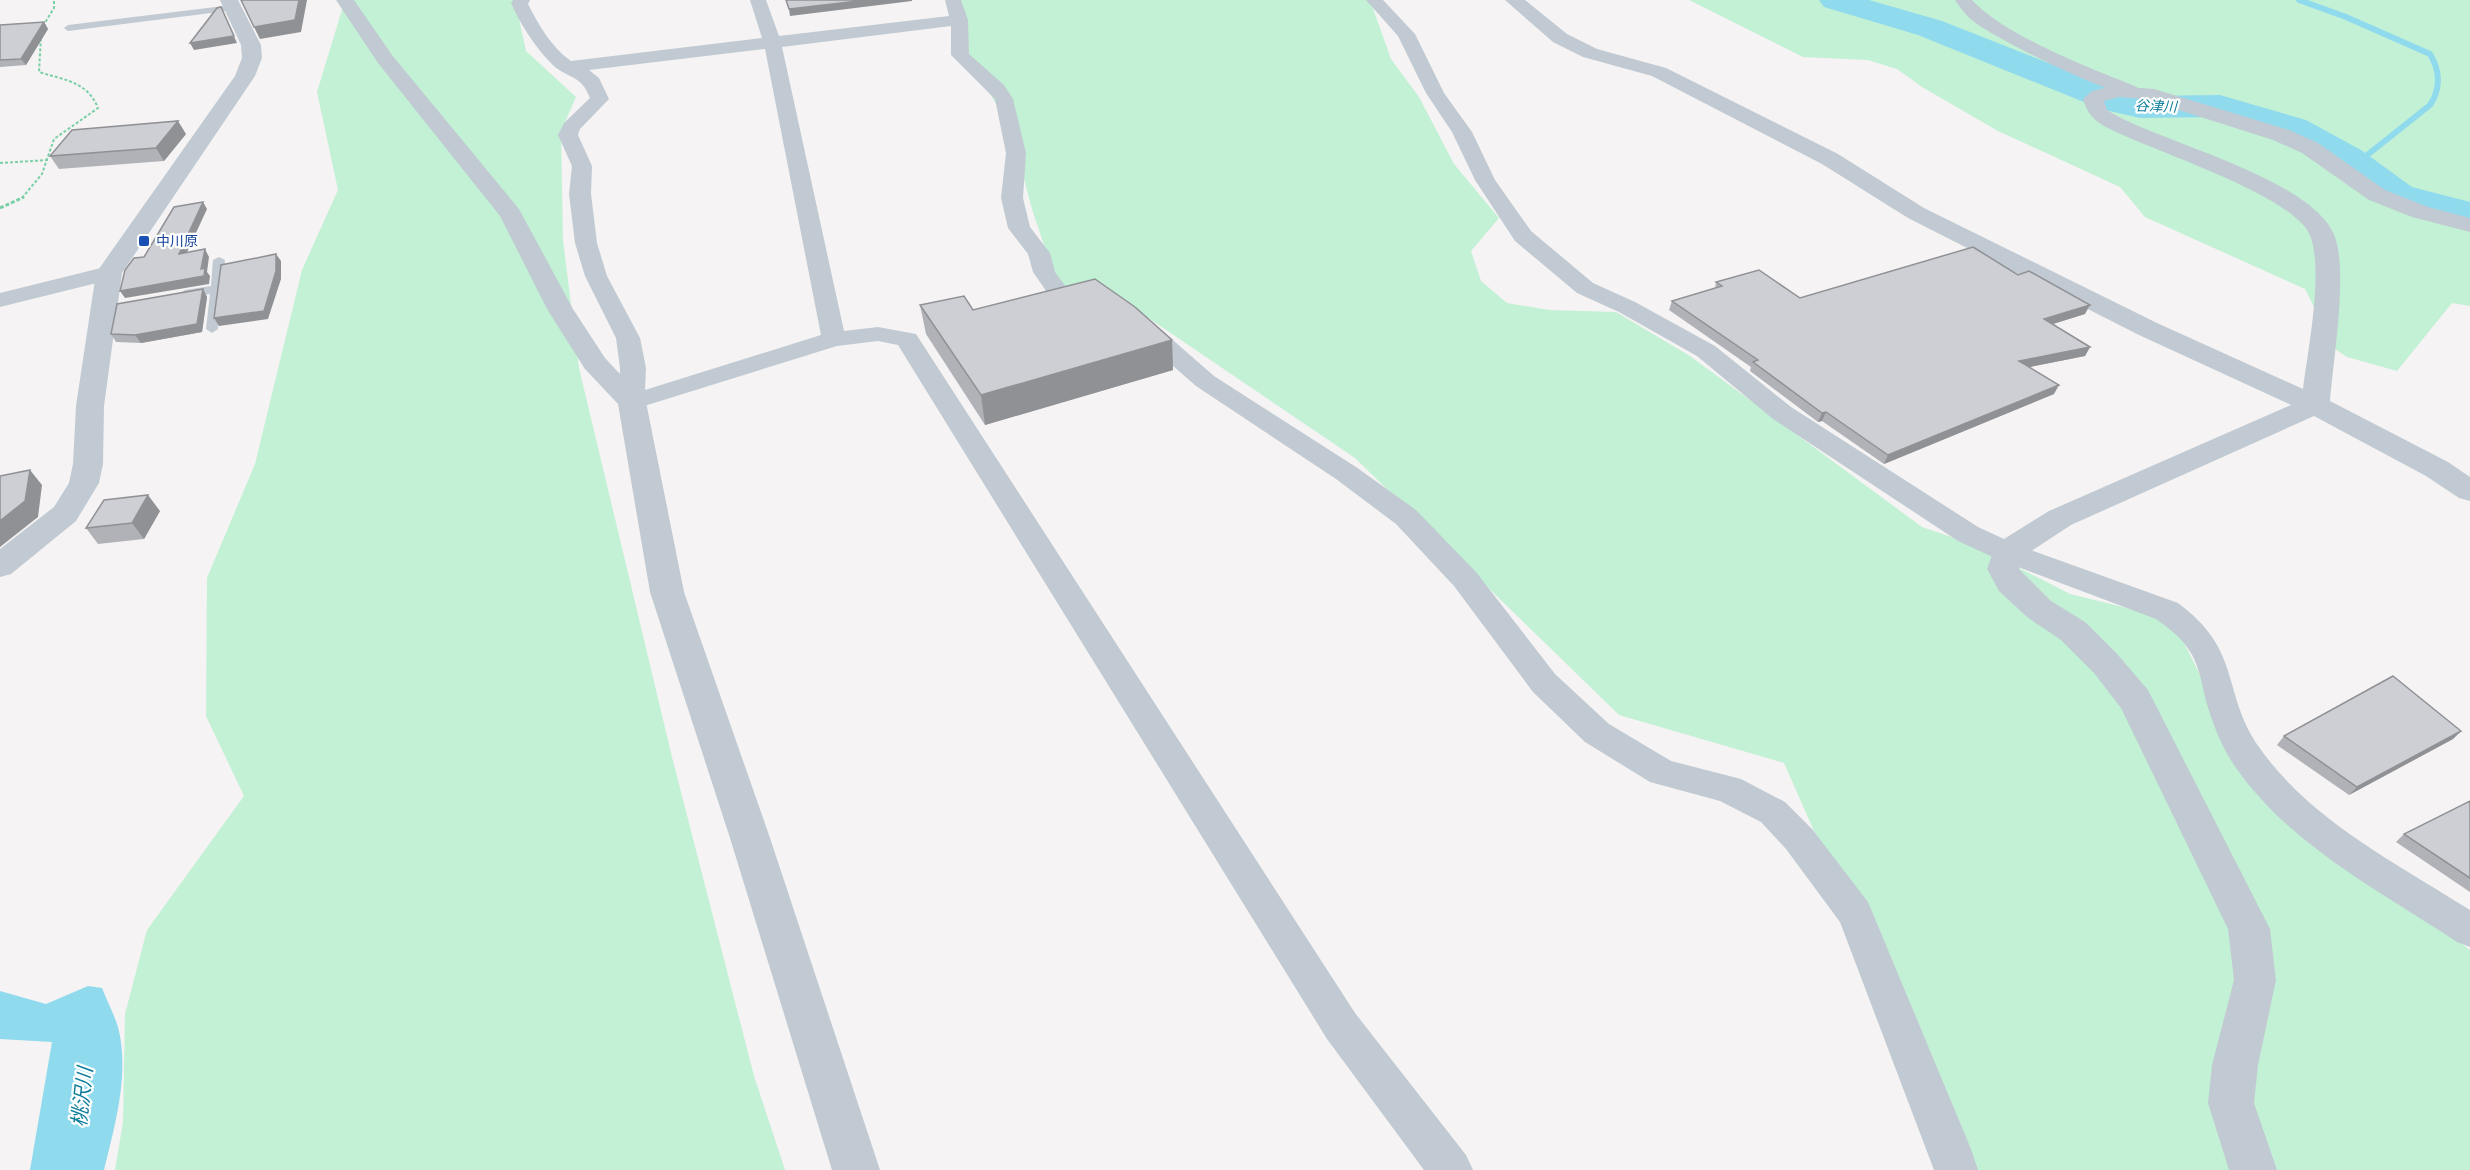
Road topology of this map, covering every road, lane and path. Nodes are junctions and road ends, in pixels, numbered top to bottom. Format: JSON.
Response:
{"nodes":[{"id":1,"x":54,"y":0,"type":"edge"},
{"id":2,"x":345,"y":0,"type":"edge"},
{"id":3,"x":522,"y":0,"type":"edge"},
{"id":4,"x":758,"y":0,"type":"edge"},
{"id":5,"x":1374,"y":0,"type":"edge"},
{"id":6,"x":1514,"y":0,"type":"edge"},
{"id":7,"x":1963,"y":0,"type":"edge"},
{"id":8,"x":231,"y":4,"type":"edge"},
{"id":9,"x":956,"y":10,"type":"edge"},
{"id":10,"x":68,"y":28,"type":"dead end"},
{"id":11,"x":771,"y":42,"type":"junction"},
{"id":12,"x":569,"y":67,"type":"junction"},
{"id":13,"x":2130,"y":91,"type":"junction"},
{"id":14,"x":48,"y":160,"type":"junction"},
{"id":15,"x":0,"y":163,"type":"edge"},
{"id":16,"x":0,"y":207,"type":"edge"},
{"id":17,"x":2470,"y":225,"type":"edge"},
{"id":18,"x":219,"y":260,"type":"dead end"},
{"id":19,"x":109,"y":273,"type":"junction"},
{"id":20,"x":216,"y":289,"type":"junction"},
{"id":21,"x":172,"y":297,"type":"edge"},
{"id":22,"x":0,"y":300,"type":"edge"},
{"id":23,"x":212,"y":329,"type":"dead end"},
{"id":24,"x":834,"y":339,"type":"junction"},
{"id":25,"x":632,"y":402,"type":"junction"},
{"id":26,"x":2315,"y":405,"type":"junction"},
{"id":27,"x":2470,"y":491,"type":"edge"},
{"id":28,"x":2007,"y":552,"type":"junction"},
{"id":29,"x":0,"y":566,"type":"edge"},
{"id":30,"x":2470,"y":930,"type":"edge"},
{"id":31,"x":856,"y":1170,"type":"edge"},
{"id":32,"x":1451,"y":1170,"type":"edge"},
{"id":33,"x":1956,"y":1170,"type":"edge"},
{"id":34,"x":2253,"y":1170,"type":"edge"}],
"edges":[{"from":1,"to":14,"type":"path"},
{"from":2,"to":25,"type":"street"},
{"from":3,"to":12,"type":"street"},
{"from":4,"to":11,"type":"street"},
{"from":5,"to":28,"type":"street"},
{"from":6,"to":26,"type":"street"},
{"from":7,"to":13,"type":"street"},
{"from":8,"to":10,"type":"lane"},
{"from":8,"to":19,"type":"street"},
{"from":9,"to":11,"type":"street"},
{"from":9,"to":33,"type":"street"},
{"from":11,"to":12,"type":"street"},
{"from":11,"to":24,"type":"street"},
{"from":12,"to":25,"type":"street"},
{"from":13,"to":17,"type":"street"},
{"from":13,"to":26,"type":"street"},
{"from":14,"to":15,"type":"path"},
{"from":14,"to":16,"type":"path"},
{"from":18,"to":20,"type":"lane"},
{"from":19,"to":22,"type":"street"},
{"from":19,"to":29,"type":"street"},
{"from":20,"to":21,"type":"lane"},
{"from":20,"to":23,"type":"lane"},
{"from":24,"to":25,"type":"street"},
{"from":24,"to":32,"type":"street"},
{"from":25,"to":31,"type":"street"},
{"from":26,"to":27,"type":"street"},
{"from":26,"to":28,"type":"street"},
{"from":28,"to":30,"type":"street"},
{"from":28,"to":34,"type":"street"}]}
